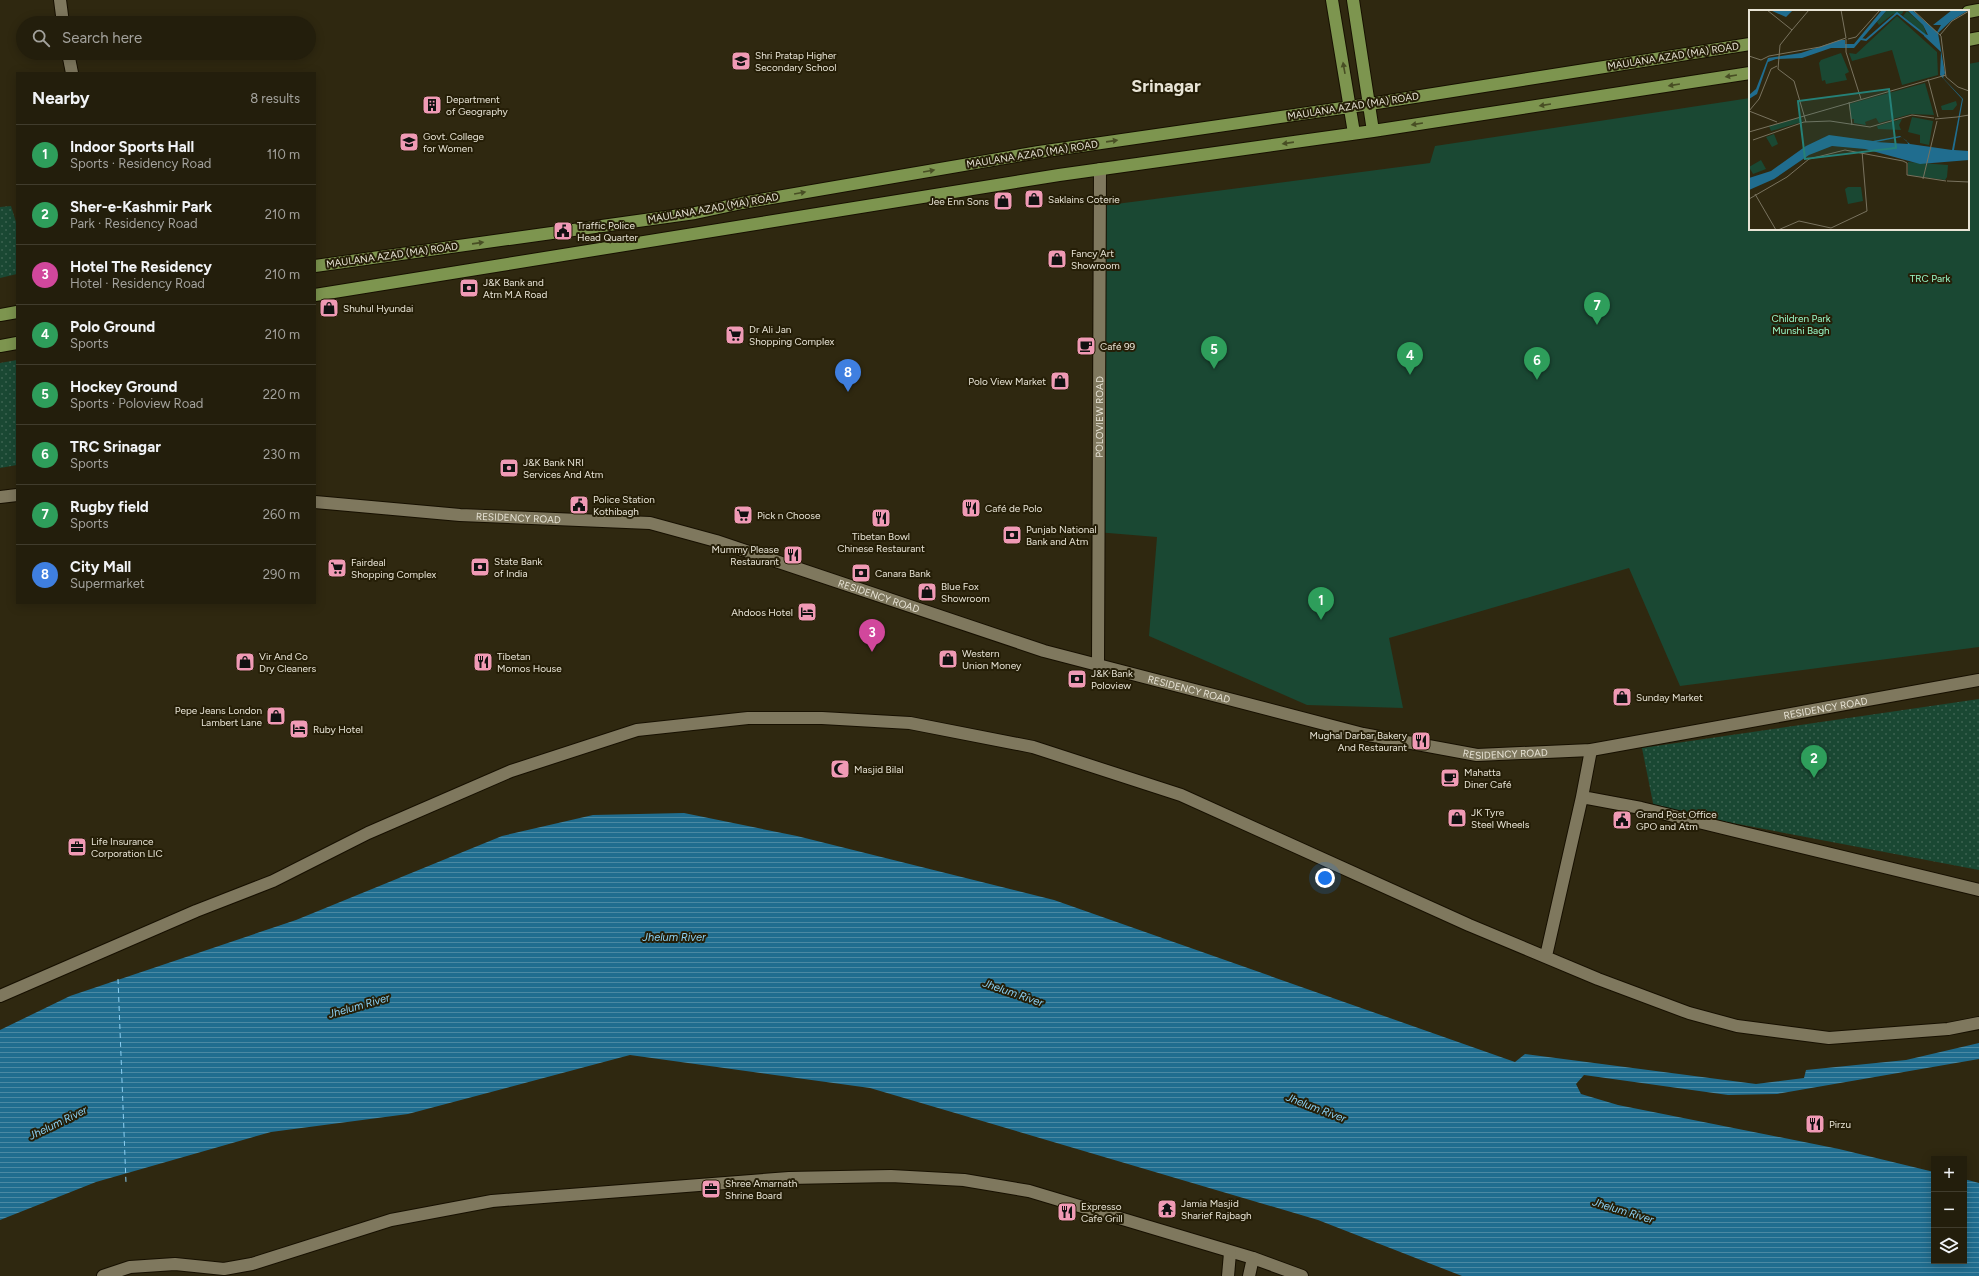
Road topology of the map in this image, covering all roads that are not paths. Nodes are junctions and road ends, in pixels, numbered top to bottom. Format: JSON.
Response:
{"nodes":[{"id":1,"x":60,"y":0,"type":"edge"},
{"id":2,"x":1332,"y":0,"type":"edge"},
{"id":3,"x":1353,"y":0,"type":"edge"},
{"id":4,"x":1979,"y":10,"type":"edge"},
{"id":5,"x":1969,"y":12,"type":"edge"},
{"id":6,"x":63,"y":16,"type":"edge"},
{"id":7,"x":1979,"y":38,"type":"edge"},
{"id":8,"x":1969,"y":40,"type":"edge"},
{"id":9,"x":1749,"y":44,"type":"edge"},
{"id":10,"x":69,"y":60,"type":"edge"},
{"id":11,"x":72,"y":72,"type":"edge"},
{"id":12,"x":1749,"y":73,"type":"edge"},
{"id":13,"x":1370,"y":104,"type":"junction"},
{"id":14,"x":1350,"y":107,"type":"junction"},
{"id":15,"x":1373,"y":131,"type":"junction"},
{"id":16,"x":1354,"y":133,"type":"junction"},
{"id":17,"x":1100,"y":169,"type":"junction"},
{"id":18,"x":316,"y":266,"type":"edge"},
{"id":19,"x":316,"y":295,"type":"edge"},
{"id":20,"x":16,"y":312,"type":"edge"},
{"id":21,"x":0,"y":315,"type":"edge"},
{"id":22,"x":16,"y":343,"type":"edge"},
{"id":23,"x":0,"y":346,"type":"edge"},
{"id":24,"x":16,"y":494,"type":"edge"},
{"id":25,"x":0,"y":497,"type":"edge"},
{"id":26,"x":316,"y":502,"type":"edge"},
{"id":27,"x":1098,"y":665,"type":"junction"},
{"id":28,"x":1979,"y":680,"type":"edge"},
{"id":29,"x":1591,"y":750,"type":"junction"},
{"id":30,"x":1582,"y":797,"type":"junction"},
{"id":31,"x":1979,"y":890,"type":"edge"},
{"id":32,"x":1546,"y":956,"type":"junction"},
{"id":33,"x":0,"y":996,"type":"edge"},
{"id":34,"x":1979,"y":1023,"type":"edge"},
{"id":35,"x":1230,"y":1253,"type":"junction"},
{"id":36,"x":1253,"y":1258,"type":"junction"},
{"id":37,"x":225,"y":1273,"type":"edge"},
{"id":38,"x":103,"y":1276,"type":"edge"},
{"id":39,"x":1228,"y":1276,"type":"edge"},
{"id":40,"x":1249,"y":1276,"type":"edge"},
{"id":41,"x":1302,"y":1276,"type":"edge"}],
"edges":[{"from":1,"to":6,"type":"main road"},
{"from":14,"to":2,"type":"main road","one_way":true},
{"from":3,"to":13,"type":"main road"},
{"from":4,"to":5,"type":"main road"},
{"from":7,"to":8,"type":"main road"},
{"from":9,"to":13,"type":"main road","name":"MAULANA AZAD (MA) ROAD"},
{"from":10,"to":11,"type":"main road"},
{"from":12,"to":15,"type":"main road","one_way":true},
{"from":13,"to":14,"type":"main road","name":"MAULANA AZAD (MA) ROAD"},
{"from":13,"to":15,"type":"main road"},
{"from":14,"to":16,"type":"main road"},
{"from":18,"to":14,"type":"main road","name":"MAULANA AZAD (MA) ROAD","one_way":true},
{"from":15,"to":16,"type":"main road"},
{"from":16,"to":17,"type":"main road","one_way":true},
{"from":17,"to":19,"type":"main road"},
{"from":17,"to":27,"type":"main road","name":"POLOVIEW ROAD"},
{"from":20,"to":21,"type":"main road"},
{"from":22,"to":23,"type":"main road"},
{"from":24,"to":25,"type":"main road"},
{"from":26,"to":27,"type":"main road","name":"RESIDENCY ROAD"},
{"from":27,"to":29,"type":"main road","name":"RESIDENCY ROAD"},
{"from":28,"to":29,"type":"main road","name":"RESIDENCY ROAD"},
{"from":29,"to":30,"type":"main road"},
{"from":30,"to":31,"type":"main road"},
{"from":30,"to":32,"type":"main road"},
{"from":32,"to":33,"type":"main road"},
{"from":32,"to":34,"type":"main road"},
{"from":35,"to":36,"type":"main road"},
{"from":35,"to":37,"type":"main road"},
{"from":35,"to":39,"type":"main road"},
{"from":36,"to":40,"type":"main road"},
{"from":36,"to":41,"type":"main road"},
{"from":37,"to":38,"type":"main road"}]}
